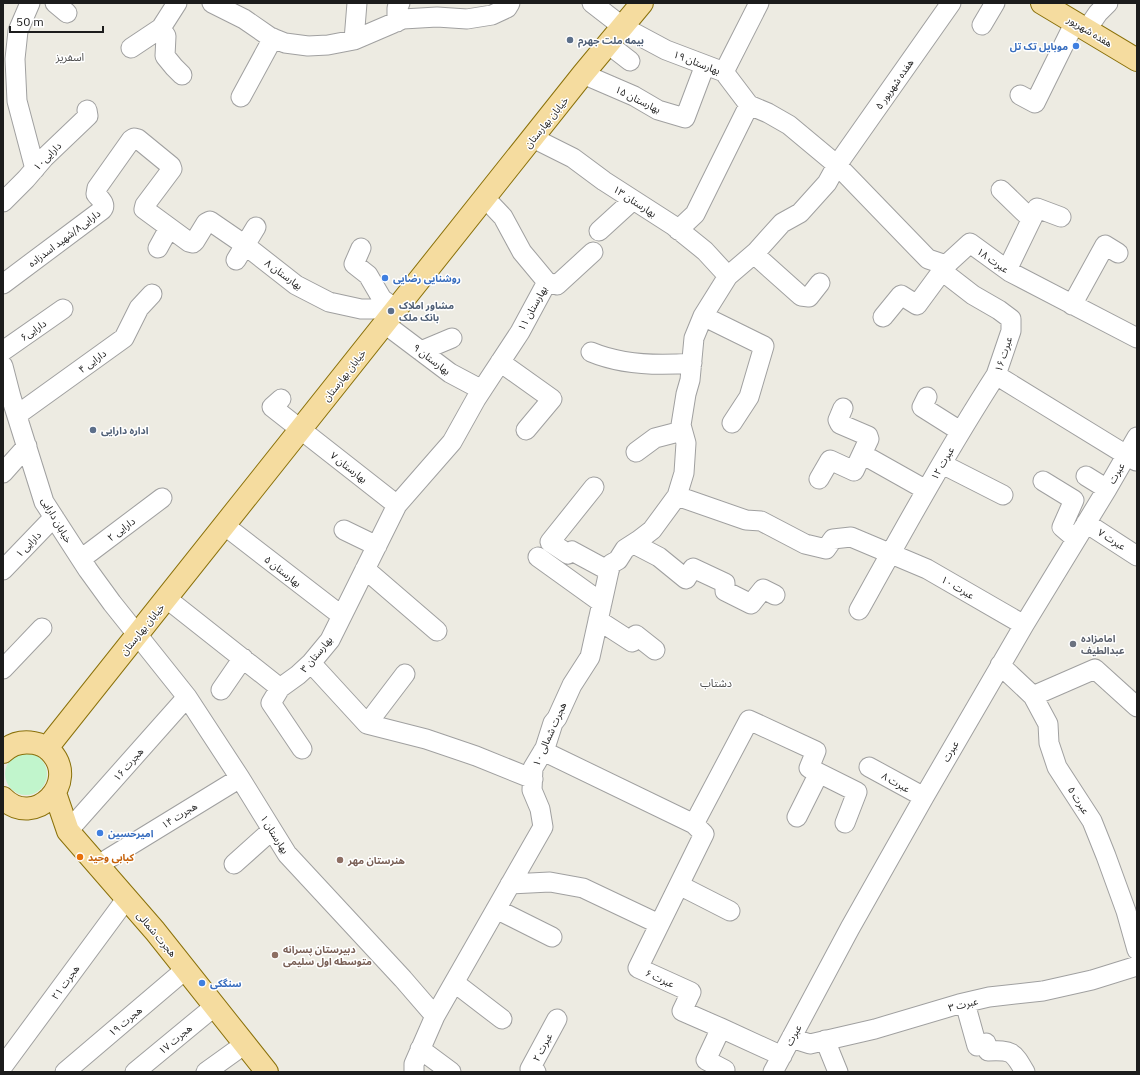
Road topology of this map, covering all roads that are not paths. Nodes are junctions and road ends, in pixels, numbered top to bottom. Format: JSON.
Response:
{"nodes":[{"id":1,"x":30,"y":3,"type":"edge"},
{"id":2,"x":177,"y":3,"type":"edge"},
{"id":3,"x":212,"y":3,"type":"edge"},
{"id":4,"x":357,"y":3,"type":"edge"},
{"id":5,"x":400,"y":3,"type":"edge"},
{"id":6,"x":510,"y":3,"type":"edge"},
{"id":7,"x":592,"y":3,"type":"edge"},
{"id":8,"x":642,"y":3,"type":"edge"},
{"id":9,"x":759,"y":3,"type":"edge"},
{"id":10,"x":951,"y":3,"type":"edge"},
{"id":11,"x":995,"y":3,"type":"edge"},
{"id":12,"x":1042,"y":3,"type":"edge"},
{"id":13,"x":1108,"y":3,"type":"edge"},
{"id":14,"x":397,"y":22,"type":"junction"},
{"id":15,"x":982,"y":25,"type":"dead end"},
{"id":16,"x":1081,"y":26,"type":"junction"},
{"id":17,"x":623,"y":27,"type":"junction"},
{"id":18,"x":161,"y":28,"type":"junction"},
{"id":19,"x":11,"y":32,"type":"edge"},
{"id":20,"x":273,"y":38,"type":"junction"},
{"id":21,"x":354,"y":40,"type":"junction"},
{"id":22,"x":608,"y":44,"type":"junction"},
{"id":23,"x":131,"y":48,"type":"dead end"},
{"id":24,"x":1137,"y":60,"type":"edge"},
{"id":25,"x":630,"y":61,"type":"dead end"},
{"id":26,"x":705,"y":65,"type":"junction"},
{"id":27,"x":724,"y":72,"type":"junction"},
{"id":28,"x":583,"y":74,"type":"junction"},
{"id":29,"x":182,"y":75,"type":"dead end"},
{"id":30,"x":1020,"y":95,"type":"dead end"},
{"id":31,"x":241,"y":97,"type":"dead end"},
{"id":32,"x":749,"y":105,"type":"junction"},
{"id":33,"x":87,"y":110,"type":"dead end"},
{"id":34,"x":533,"y":138,"type":"junction"},
{"id":35,"x":837,"y":165,"type":"junction"},
{"id":36,"x":35,"y":168,"type":"junction"},
{"id":37,"x":1001,"y":190,"type":"dead end"},
{"id":38,"x":485,"y":198,"type":"junction"},
{"id":39,"x":633,"y":200,"type":"junction"},
{"id":40,"x":3,"y":202,"type":"edge"},
{"id":41,"x":1061,"y":217,"type":"dead end"},
{"id":42,"x":1032,"y":220,"type":"junction"},
{"id":43,"x":256,"y":227,"type":"dead end"},
{"id":44,"x":169,"y":228,"type":"junction"},
{"id":45,"x":678,"y":230,"type":"junction"},
{"id":46,"x":599,"y":231,"type":"dead end"},
{"id":47,"x":158,"y":248,"type":"dead end"},
{"id":48,"x":361,"y":248,"type":"dead end"},
{"id":49,"x":240,"y":252,"type":"junction"},
{"id":50,"x":593,"y":252,"type":"dead end"},
{"id":51,"x":1118,"y":253,"type":"dead end"},
{"id":52,"x":754,"y":254,"type":"junction"},
{"id":53,"x":944,"y":268,"type":"junction"},
{"id":54,"x":1007,"y":270,"type":"junction"},
{"id":55,"x":728,"y":276,"type":"junction"},
{"id":56,"x":547,"y":282,"type":"junction"},
{"id":57,"x":820,"y":283,"type":"dead end"},
{"id":58,"x":3,"y":284,"type":"edge"},
{"id":59,"x":152,"y":294,"type":"dead end"},
{"id":60,"x":1072,"y":305,"type":"junction"},
{"id":61,"x":63,"y":308,"type":"dead end"},
{"id":62,"x":703,"y":316,"type":"junction"},
{"id":63,"x":390,"y":317,"type":"junction"},
{"id":64,"x":883,"y":317,"type":"dead end"},
{"id":65,"x":452,"y":338,"type":"dead end"},
{"id":66,"x":1137,"y":338,"type":"edge"},
{"id":67,"x":3,"y":351,"type":"edge"},
{"id":68,"x":421,"y":351,"type":"junction"},
{"id":69,"x":591,"y":352,"type":"dead end"},
{"id":70,"x":500,"y":362,"type":"junction"},
{"id":71,"x":692,"y":363,"type":"junction"},
{"id":72,"x":996,"y":375,"type":"junction"},
{"id":73,"x":5,"y":379,"type":"edge"},
{"id":74,"x":482,"y":390,"type":"junction"},
{"id":75,"x":927,"y":397,"type":"dead end"},
{"id":76,"x":272,"y":408,"type":"dead end"},
{"id":77,"x":843,"y":408,"type":"dead end"},
{"id":78,"x":17,"y":415,"type":"junction"},
{"id":79,"x":732,"y":423,"type":"dead end"},
{"id":80,"x":301,"y":429,"type":"junction"},
{"id":81,"x":526,"y":430,"type":"dead end"},
{"id":82,"x":682,"y":431,"type":"junction"},
{"id":83,"x":960,"y":431,"type":"junction"},
{"id":84,"x":1137,"y":437,"type":"edge"},
{"id":85,"x":27,"y":446,"type":"junction"},
{"id":86,"x":636,"y":452,"type":"dead end"},
{"id":87,"x":862,"y":454,"type":"junction"},
{"id":88,"x":1132,"y":458,"type":"edge"},
{"id":89,"x":942,"y":464,"type":"junction"},
{"id":90,"x":3,"y":473,"type":"edge"},
{"id":91,"x":1086,"y":476,"type":"dead end"},
{"id":92,"x":819,"y":479,"type":"dead end"},
{"id":93,"x":1043,"y":482,"type":"dead end"},
{"id":94,"x":594,"y":487,"type":"dead end"},
{"id":95,"x":1107,"y":489,"type":"junction"},
{"id":96,"x":926,"y":490,"type":"junction"},
{"id":97,"x":1003,"y":495,"type":"dead end"},
{"id":98,"x":677,"y":496,"type":"junction"},
{"id":99,"x":162,"y":498,"type":"dead end"},
{"id":100,"x":397,"y":505,"type":"junction"},
{"id":101,"x":54,"y":517,"type":"junction"},
{"id":102,"x":1086,"y":523,"type":"junction"},
{"id":103,"x":224,"y":525,"type":"junction"},
{"id":104,"x":344,"y":530,"type":"dead end"},
{"id":105,"x":1076,"y":539,"type":"junction"},
{"id":106,"x":634,"y":544,"type":"junction"},
{"id":107,"x":377,"y":546,"type":"junction"},
{"id":108,"x":890,"y":554,"type":"junction"},
{"id":109,"x":1137,"y":556,"type":"edge"},
{"id":110,"x":538,"y":557,"type":"dead end"},
{"id":111,"x":81,"y":560,"type":"junction"},
{"id":112,"x":365,"y":569,"type":"junction"},
{"id":113,"x":3,"y":570,"type":"edge"},
{"id":114,"x":609,"y":572,"type":"junction"},
{"id":115,"x":774,"y":595,"type":"dead end"},
{"id":116,"x":166,"y":598,"type":"junction"},
{"id":117,"x":859,"y":610,"type":"dead end"},
{"id":118,"x":600,"y":611,"type":"junction"},
{"id":119,"x":342,"y":616,"type":"junction"},
{"id":120,"x":1024,"y":625,"type":"junction"},
{"id":121,"x":42,"y":628,"type":"dead end"},
{"id":122,"x":438,"y":631,"type":"dead end"},
{"id":123,"x":138,"y":634,"type":"junction"},
{"id":124,"x":655,"y":650,"type":"dead end"},
{"id":125,"x":243,"y":658,"type":"junction"},
{"id":126,"x":311,"y":663,"type":"junction"},
{"id":127,"x":1000,"y":665,"type":"junction"},
{"id":128,"x":3,"y":669,"type":"edge"},
{"id":129,"x":404,"y":674,"type":"dead end"},
{"id":130,"x":280,"y":688,"type":"junction"},
{"id":131,"x":221,"y":690,"type":"dead end"},
{"id":132,"x":1033,"y":696,"type":"junction"},
{"id":133,"x":187,"y":697,"type":"junction"},
{"id":134,"x":1137,"y":708,"type":"edge"},
{"id":135,"x":367,"y":724,"type":"junction"},
{"id":136,"x":8,"y":744,"type":"edge"},
{"id":137,"x":47,"y":748,"type":"junction"},
{"id":138,"x":302,"y":748,"type":"dead end"},
{"id":139,"x":543,"y":751,"type":"junction"},
{"id":140,"x":869,"y":767,"type":"dead end"},
{"id":141,"x":819,"y":773,"type":"junction"},
{"id":142,"x":240,"y":778,"type":"junction"},
{"id":143,"x":533,"y":779,"type":"junction"},
{"id":144,"x":55,"y":793,"type":"junction"},
{"id":145,"x":924,"y":798,"type":"junction"},
{"id":146,"x":4,"y":802,"type":"edge"},
{"id":147,"x":31,"y":808,"type":"junction"},
{"id":148,"x":797,"y":818,"type":"dead end"},
{"id":149,"x":845,"y":823,"type":"dead end"},
{"id":150,"x":694,"y":824,"type":"junction"},
{"id":151,"x":272,"y":830,"type":"junction"},
{"id":152,"x":68,"y":831,"type":"junction"},
{"id":153,"x":234,"y":864,"type":"dead end"},
{"id":154,"x":98,"y":865,"type":"junction"},
{"id":155,"x":510,"y":884,"type":"junction"},
{"id":156,"x":679,"y":885,"type":"junction"},
{"id":157,"x":126,"y":898,"type":"junction"},
{"id":158,"x":496,"y":908,"type":"junction"},
{"id":159,"x":730,"y":911,"type":"dead end"},
{"id":160,"x":660,"y":924,"type":"junction"},
{"id":161,"x":1133,"y":924,"type":"edge"},
{"id":162,"x":552,"y":937,"type":"dead end"},
{"id":163,"x":1137,"y":950,"type":"edge"},
{"id":164,"x":1137,"y":966,"type":"edge"},
{"id":165,"x":186,"y":969,"type":"junction"},
{"id":166,"x":454,"y":982,"type":"junction"},
{"id":167,"x":965,"y":1003,"type":"junction"},
{"id":168,"x":215,"y":1006,"type":"junction"},
{"id":169,"x":435,"y":1016,"type":"junction"},
{"id":170,"x":502,"y":1019,"type":"dead end"},
{"id":171,"x":557,"y":1019,"type":"dead end"},
{"id":172,"x":721,"y":1028,"type":"junction"},
{"id":173,"x":791,"y":1038,"type":"junction"},
{"id":174,"x":825,"y":1040,"type":"junction"},
{"id":175,"x":245,"y":1044,"type":"junction"},
{"id":176,"x":420,"y":1049,"type":"junction"},
{"id":177,"x":778,"y":1064,"type":"edge"},
{"id":178,"x":3,"y":1066,"type":"edge"},
{"id":179,"x":65,"y":1072,"type":"edge"},
{"id":180,"x":135,"y":1072,"type":"edge"},
{"id":181,"x":206,"y":1072,"type":"edge"},
{"id":182,"x":267,"y":1072,"type":"edge"},
{"id":183,"x":414,"y":1072,"type":"edge"},
{"id":184,"x":451,"y":1072,"type":"edge"},
{"id":185,"x":536,"y":1072,"type":"edge"},
{"id":186,"x":724,"y":1072,"type":"edge"},
{"id":187,"x":838,"y":1072,"type":"edge"},
{"id":188,"x":1025,"y":1072,"type":"edge"}],
"edges":[{"from":1,"to":19,"type":"street"},
{"from":2,"to":18,"type":"street"},
{"from":3,"to":20,"type":"street"},
{"from":4,"to":21,"type":"street"},
{"from":5,"to":14,"type":"street"},
{"from":6,"to":14,"type":"street"},
{"from":7,"to":17,"type":"street","name":"بهارستان ۱۹"},
{"from":8,"to":17,"type":"main road","name":"خیابان بهارستان"},
{"from":9,"to":27,"type":"street"},
{"from":10,"to":35,"type":"street","name":"هفده شهریور ۵"},
{"from":11,"to":15,"type":"street"},
{"from":12,"to":16,"type":"main road","name":"هفده شهریور"},
{"from":13,"to":16,"type":"street"},
{"from":14,"to":21,"type":"street"},
{"from":16,"to":24,"type":"main road","name":"هفده شهریور"},
{"from":16,"to":30,"type":"street"},
{"from":17,"to":22,"type":"main road","name":"خیابان بهارستان"},
{"from":17,"to":26,"type":"street","name":"بهارستان ۱۹"},
{"from":18,"to":23,"type":"street"},
{"from":18,"to":29,"type":"street"},
{"from":19,"to":36,"type":"street"},
{"from":20,"to":21,"type":"street"},
{"from":20,"to":31,"type":"street"},
{"from":22,"to":25,"type":"street"},
{"from":22,"to":28,"type":"main road","name":"خیابان بهارستان"},
{"from":26,"to":27,"type":"street","name":"بهارستان ۱۹"},
{"from":26,"to":28,"type":"street","name":"بهارستان ۱۵"},
{"from":27,"to":32,"type":"street","name":"بهارستان ۱۹"},
{"from":28,"to":34,"type":"main road","name":"خیابان بهارستان"},
{"from":32,"to":35,"type":"street","name":"بهارستان ۱۹"},
{"from":32,"to":45,"type":"street"},
{"from":33,"to":36,"type":"street","name":"دارایی۱۰"},
{"from":34,"to":38,"type":"main road","name":"خیابان بهارستان"},
{"from":34,"to":39,"type":"street","name":"بهارستان ۱۳"},
{"from":35,"to":52,"type":"street","name":"هفده شهریور ۵"},
{"from":35,"to":53,"type":"street"},
{"from":36,"to":40,"type":"street","name":"دارایی۱۰"},
{"from":37,"to":42,"type":"street"},
{"from":38,"to":56,"type":"street","name":"بهارستان ۱۱"},
{"from":38,"to":63,"type":"main road","name":"خیابان بهارستان"},
{"from":39,"to":45,"type":"street","name":"بهارستان ۱۳"},
{"from":39,"to":46,"type":"street"},
{"from":41,"to":42,"type":"street"},
{"from":42,"to":54,"type":"street"},
{"from":43,"to":49,"type":"street"},
{"from":44,"to":47,"type":"street"},
{"from":44,"to":49,"type":"street","name":"دارایی۸/شهید اسدزاده"},
{"from":44,"to":58,"type":"street","name":"دارایی۸/شهید اسدزاده"},
{"from":45,"to":55,"type":"street","name":"بهارستان ۱۳"},
{"from":48,"to":63,"type":"street","name":"بهارستان ۹"},
{"from":49,"to":63,"type":"street","name":"بهارستان ۸"},
{"from":50,"to":56,"type":"street"},
{"from":51,"to":60,"type":"street"},
{"from":52,"to":55,"type":"street","name":"هفده شهریور ۵"},
{"from":52,"to":57,"type":"street"},
{"from":53,"to":54,"type":"street","name":"عبرت ۱۸"},
{"from":53,"to":64,"type":"street"},
{"from":53,"to":72,"type":"street","name":"عبرت ۱۶"},
{"from":54,"to":60,"type":"street","name":"عبرت ۱۸"},
{"from":55,"to":62,"type":"street","name":"هفده شهریور ۵"},
{"from":56,"to":70,"type":"street","name":"بهارستان ۱۱"},
{"from":59,"to":78,"type":"street","name":"دارایی ۴"},
{"from":60,"to":66,"type":"street","name":"عبرت ۱۸"},
{"from":61,"to":67,"type":"street","name":"دارایی۶"},
{"from":62,"to":71,"type":"street","name":"هجرت شمالی ۱۰"},
{"from":62,"to":79,"type":"street"},
{"from":63,"to":68,"type":"street","name":"بهارستان ۹"},
{"from":63,"to":80,"type":"main road","name":"خیابان بهارستان"},
{"from":65,"to":68,"type":"street"},
{"from":68,"to":74,"type":"street","name":"بهارستان ۹"},
{"from":69,"to":71,"type":"street"},
{"from":70,"to":74,"type":"street","name":"بهارستان ۱۱"},
{"from":70,"to":81,"type":"street"},
{"from":71,"to":82,"type":"street","name":"هجرت شمالی ۱۰"},
{"from":72,"to":83,"type":"street","name":"عبرت ۱۲"},
{"from":72,"to":88,"type":"street","name":"عبرت ۱۶"},
{"from":73,"to":78,"type":"street","name":"خیابان دارایی"},
{"from":74,"to":100,"type":"street","name":"بهارستان ۳"},
{"from":75,"to":83,"type":"street"},
{"from":76,"to":80,"type":"street","name":"بهارستان ۷"},
{"from":77,"to":87,"type":"street"},
{"from":78,"to":85,"type":"street","name":"خیابان دارایی"},
{"from":80,"to":100,"type":"street","name":"بهارستان ۷"},
{"from":80,"to":103,"type":"main road","name":"خیابان بهارستان"},
{"from":82,"to":86,"type":"street"},
{"from":82,"to":98,"type":"street","name":"هجرت شمالی ۱۰"},
{"from":83,"to":89,"type":"street","name":"عبرت ۱۲"},
{"from":84,"to":88,"type":"street","name":"عبرت"},
{"from":85,"to":90,"type":"street"},
{"from":85,"to":101,"type":"street","name":"خیابان دارایی"},
{"from":87,"to":92,"type":"street"},
{"from":87,"to":96,"type":"street"},
{"from":88,"to":95,"type":"street","name":"عبرت"},
{"from":89,"to":96,"type":"street","name":"عبرت ۱۲"},
{"from":89,"to":97,"type":"street"},
{"from":91,"to":95,"type":"street"},
{"from":93,"to":105,"type":"street"},
{"from":94,"to":114,"type":"street"},
{"from":95,"to":102,"type":"street","name":"عبرت"},
{"from":96,"to":108,"type":"street","name":"عبرت ۱۲"},
{"from":98,"to":106,"type":"street","name":"هجرت شمالی ۱۰"},
{"from":98,"to":108,"type":"street","name":"عبرت ۱۰"},
{"from":99,"to":111,"type":"street","name":"دارایی ۲"},
{"from":100,"to":107,"type":"street","name":"بهارستان ۳"},
{"from":101,"to":111,"type":"street","name":"خیابان دارایی"},
{"from":101,"to":113,"type":"street","name":"دارایی ۱"},
{"from":102,"to":105,"type":"street","name":"عبرت"},
{"from":102,"to":109,"type":"street","name":"عبرت ۷"},
{"from":103,"to":116,"type":"main road","name":"خیابان بهارستان"},
{"from":103,"to":119,"type":"street","name":"بهارستان ۵"},
{"from":104,"to":107,"type":"street"},
{"from":105,"to":120,"type":"street","name":"عبرت"},
{"from":106,"to":114,"type":"street","name":"هجرت شمالی ۱۰"},
{"from":106,"to":115,"type":"street"},
{"from":107,"to":112,"type":"street","name":"بهارستان ۳"},
{"from":108,"to":117,"type":"street","name":"عبرت ۱۲"},
{"from":108,"to":120,"type":"street","name":"عبرت ۱۰"},
{"from":110,"to":118,"type":"street"},
{"from":111,"to":123,"type":"street","name":"خیابان دارایی"},
{"from":112,"to":119,"type":"street","name":"بهارستان ۳"},
{"from":112,"to":122,"type":"street"},
{"from":114,"to":118,"type":"street","name":"هجرت شمالی ۱۰"},
{"from":116,"to":123,"type":"main road","name":"خیابان بهارستان"},
{"from":116,"to":125,"type":"street"},
{"from":118,"to":124,"type":"street"},
{"from":118,"to":139,"type":"street","name":"هجرت شمالی ۱۰"},
{"from":119,"to":126,"type":"street","name":"بهارستان ۳"},
{"from":120,"to":127,"type":"street","name":"عبرت"},
{"from":121,"to":128,"type":"street"},
{"from":123,"to":133,"type":"street","name":"بهارستان ۱"},
{"from":123,"to":137,"type":"main road","name":"خیابان بهارستان"},
{"from":125,"to":130,"type":"street"},
{"from":125,"to":131,"type":"street"},
{"from":126,"to":130,"type":"street","name":"بهارستان ۳"},
{"from":126,"to":135,"type":"street"},
{"from":127,"to":132,"type":"street","name":"عبرت ۵"},
{"from":127,"to":145,"type":"street","name":"عبرت"},
{"from":129,"to":135,"type":"street"},
{"from":130,"to":138,"type":"street"},
{"from":132,"to":134,"type":"street"},
{"from":132,"to":161,"type":"street","name":"عبرت ۵"},
{"from":133,"to":142,"type":"street","name":"بهارستان ۱"},
{"from":133,"to":152,"type":"street","name":"هجرت ۱۶"},
{"from":135,"to":143,"type":"street"},
{"from":136,"to":137,"type":"main road"},
{"from":137,"to":144,"type":"main road"},
{"from":139,"to":143,"type":"street","name":"هجرت شمالی ۱۰"},
{"from":139,"to":150,"type":"street"},
{"from":140,"to":145,"type":"street","name":"عبرت ۸"},
{"from":141,"to":148,"type":"street"},
{"from":141,"to":149,"type":"street"},
{"from":141,"to":150,"type":"street"},
{"from":142,"to":151,"type":"street","name":"بهارستان ۱"},
{"from":142,"to":154,"type":"street","name":"هجرت ۱۴"},
{"from":143,"to":155,"type":"street","name":"هجرت شمالی ۱۰"},
{"from":144,"to":147,"type":"main road"},
{"from":144,"to":152,"type":"main road","name":"هجرت شمالی"},
{"from":145,"to":173,"type":"street","name":"عبرت"},
{"from":146,"to":147,"type":"main road"},
{"from":147,"to":152,"type":"main road"},
{"from":150,"to":156,"type":"street","name":"عبرت ۶"},
{"from":151,"to":153,"type":"street"},
{"from":151,"to":169,"type":"street","name":"بهارستان ۱"},
{"from":152,"to":154,"type":"main road","name":"هجرت شمالی"},
{"from":154,"to":157,"type":"main road","name":"هجرت شمالی"},
{"from":155,"to":158,"type":"street","name":"هجرت شمالی ۱۰"},
{"from":155,"to":160,"type":"street"},
{"from":156,"to":159,"type":"street"},
{"from":156,"to":160,"type":"street","name":"عبرت ۶"},
{"from":157,"to":165,"type":"main road","name":"هجرت شمالی"},
{"from":157,"to":178,"type":"street","name":"هجرت ۲۱"},
{"from":158,"to":162,"type":"street"},
{"from":158,"to":166,"type":"street","name":"هجرت شمالی ۱۰"},
{"from":160,"to":172,"type":"street","name":"عبرت ۶"},
{"from":161,"to":163,"type":"street","name":"عبرت ۵"},
{"from":164,"to":167,"type":"street","name":"عبرت ۳"},
{"from":165,"to":168,"type":"main road","name":"هجرت شمالی"},
{"from":165,"to":179,"type":"street","name":"هجرت ۱۹"},
{"from":166,"to":169,"type":"street","name":"هجرت شمالی ۱۰"},
{"from":166,"to":170,"type":"street"},
{"from":167,"to":174,"type":"street","name":"عبرت ۳"},
{"from":167,"to":188,"type":"street"},
{"from":168,"to":175,"type":"main road","name":"هجرت شمالی"},
{"from":168,"to":180,"type":"street","name":"هجرت ۱۷"},
{"from":169,"to":176,"type":"street","name":"هجرت شمالی ۱۰"},
{"from":171,"to":185,"type":"street","name":"عبرت ۲"},
{"from":172,"to":177,"type":"street","name":"عبرت ۶"},
{"from":172,"to":186,"type":"street"},
{"from":173,"to":174,"type":"street","name":"عبرت ۳"},
{"from":173,"to":177,"type":"street","name":"عبرت"},
{"from":174,"to":187,"type":"street"},
{"from":175,"to":181,"type":"street"},
{"from":175,"to":182,"type":"main road","name":"هجرت شمالی"},
{"from":176,"to":183,"type":"street","name":"هجرت شمالی ۱۰"},
{"from":176,"to":184,"type":"street"}]}
